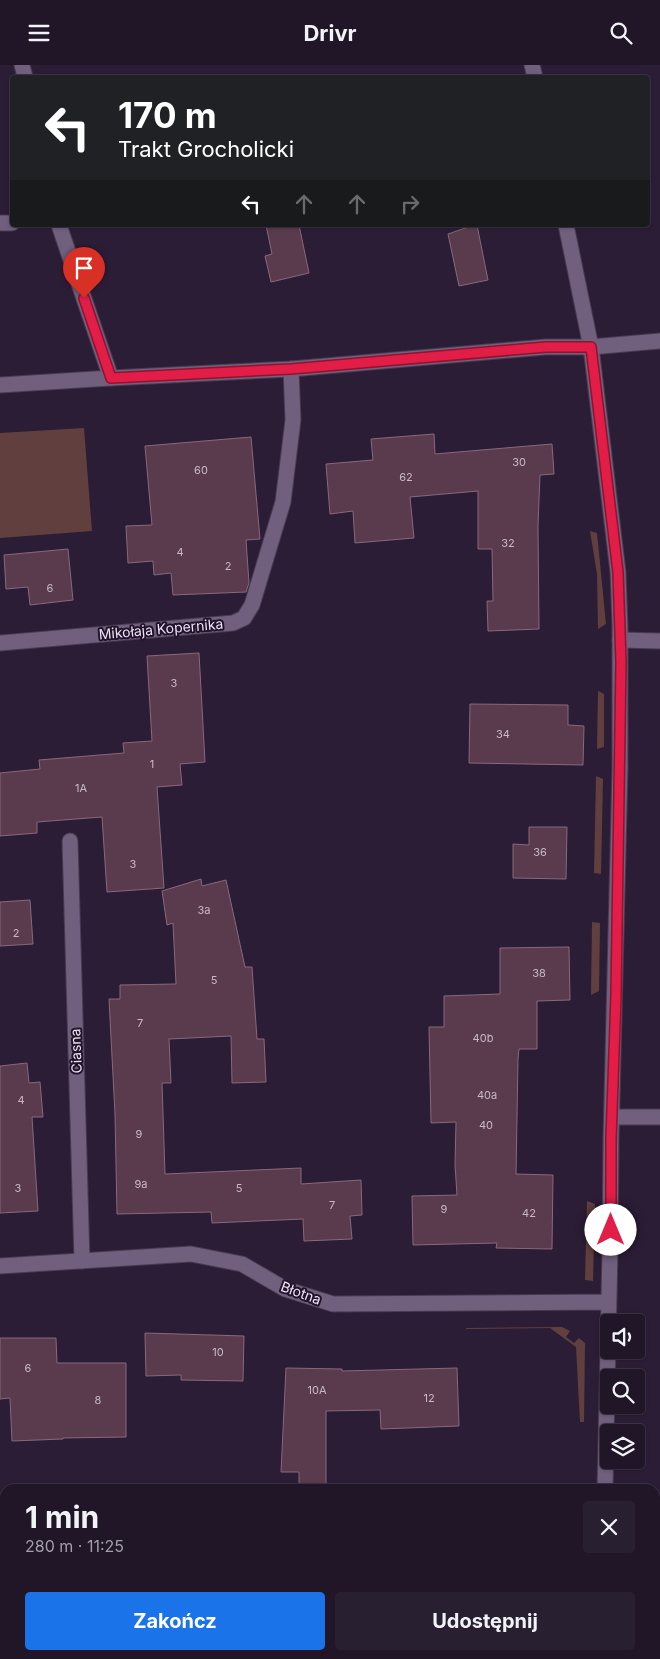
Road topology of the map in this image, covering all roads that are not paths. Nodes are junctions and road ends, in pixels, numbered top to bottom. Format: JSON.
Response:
{"nodes":[{"id":1,"x":60,"y":227,"type":"edge"},
{"id":2,"x":566,"y":227,"type":"edge"},
{"id":3,"x":660,"y":341,"type":"edge"},
{"id":4,"x":591,"y":347,"type":"junction"},
{"id":5,"x":291,"y":369,"type":"junction"},
{"id":6,"x":111,"y":378,"type":"junction"},
{"id":7,"x":0,"y":385,"type":"edge"},
{"id":8,"x":620,"y":640,"type":"junction"},
{"id":9,"x":660,"y":641,"type":"edge"},
{"id":10,"x":0,"y":643,"type":"edge"},
{"id":11,"x":70,"y":841,"type":"dead end"},
{"id":12,"x":612,"y":1117,"type":"junction"},
{"id":13,"x":660,"y":1117,"type":"edge"},
{"id":14,"x":82,"y":1261,"type":"junction"},
{"id":15,"x":0,"y":1266,"type":"edge"},
{"id":16,"x":609,"y":1302,"type":"junction"},
{"id":17,"x":606,"y":1484,"type":"edge"}],
"edges":[{"from":1,"to":6,"type":"street"},
{"from":2,"to":4,"type":"street"},
{"from":3,"to":4,"type":"street"},
{"from":4,"to":5,"type":"street"},
{"from":4,"to":8,"type":"street"},
{"from":5,"to":6,"type":"street"},
{"from":5,"to":10,"type":"street","name":"Mikołaja Kopernika"},
{"from":6,"to":7,"type":"street"},
{"from":8,"to":9,"type":"street"},
{"from":8,"to":12,"type":"street"},
{"from":11,"to":14,"type":"street","name":"Ciasna"},
{"from":12,"to":13,"type":"street"},
{"from":12,"to":16,"type":"street"},
{"from":14,"to":15,"type":"street","name":"Błotna"},
{"from":14,"to":16,"type":"street","name":"Błotna"},
{"from":16,"to":17,"type":"street"}]}
